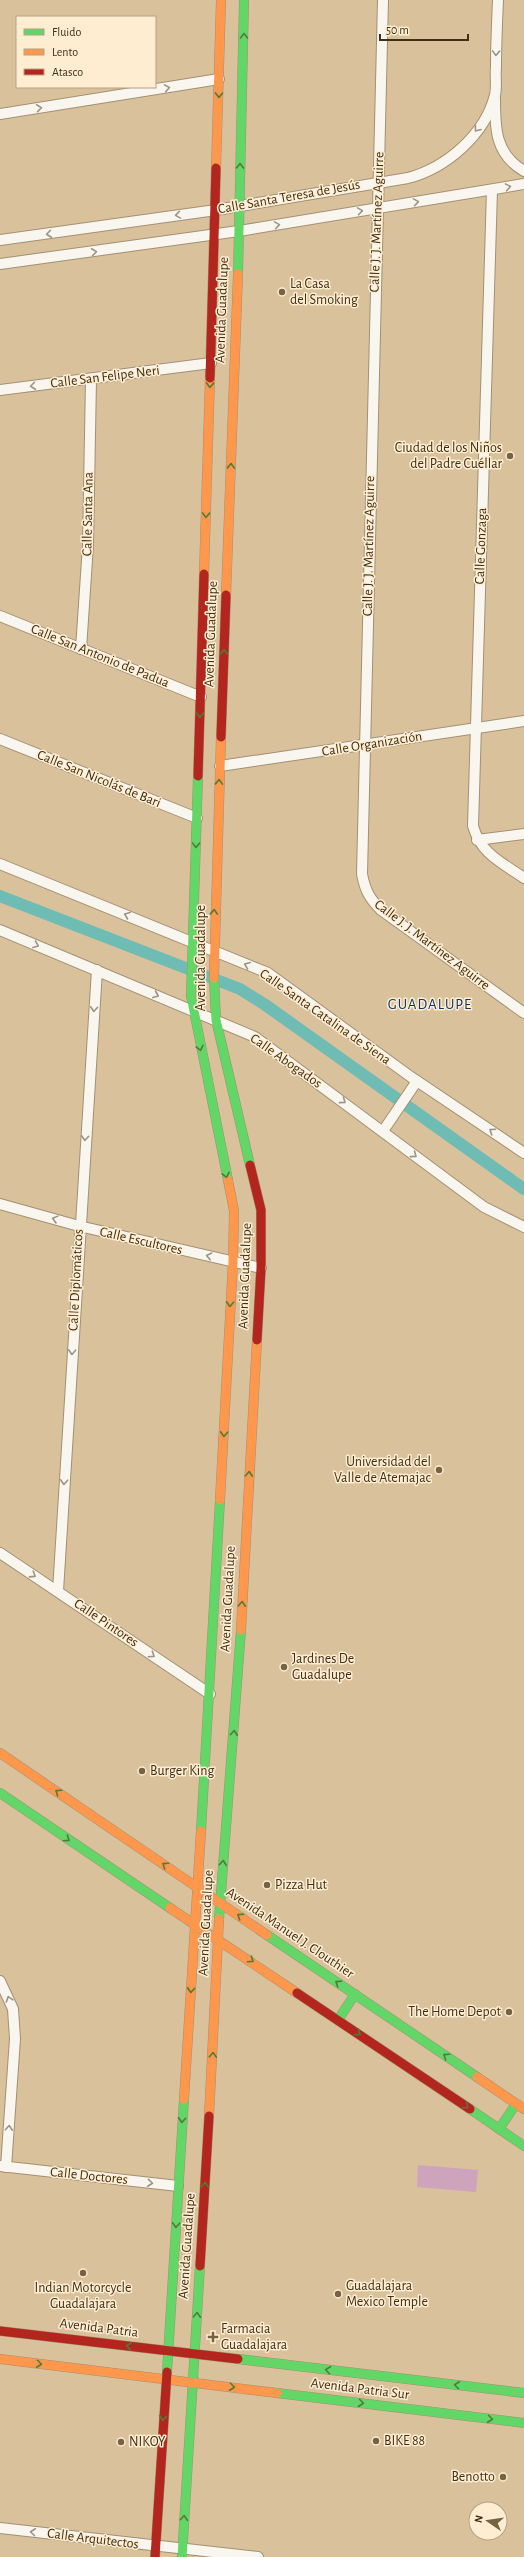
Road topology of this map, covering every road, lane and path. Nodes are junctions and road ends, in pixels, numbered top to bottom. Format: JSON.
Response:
{"nodes":[{"id":1,"x":221,"y":0,"type":"edge"},
{"id":2,"x":244,"y":0,"type":"edge"},
{"id":3,"x":383,"y":0,"type":"edge"},
{"id":4,"x":498,"y":0,"type":"edge"},
{"id":5,"x":219,"y":79,"type":"junction"},
{"id":6,"x":495,"y":95,"type":"junction"},
{"id":7,"x":0,"y":114,"type":"edge"},
{"id":8,"x":524,"y":171,"type":"edge"},
{"id":9,"x":378,"y":182,"type":"junction"},
{"id":10,"x":524,"y":184,"type":"edge"},
{"id":11,"x":492,"y":190,"type":"junction"},
{"id":12,"x":239,"y":205,"type":"junction"},
{"id":13,"x":377,"y":208,"type":"junction"},
{"id":14,"x":216,"y":210,"type":"junction"},
{"id":15,"x":238,"y":231,"type":"junction"},
{"id":16,"x":215,"y":234,"type":"junction"},
{"id":17,"x":0,"y":240,"type":"edge"},
{"id":18,"x":0,"y":264,"type":"edge"},
{"id":19,"x":211,"y":363,"type":"junction"},
{"id":20,"x":91,"y":379,"type":"junction"},
{"id":21,"x":0,"y":390,"type":"edge"},
{"id":22,"x":0,"y":616,"type":"edge"},
{"id":23,"x":81,"y":649,"type":"junction"},
{"id":24,"x":201,"y":697,"type":"junction"},
{"id":25,"x":524,"y":721,"type":"edge"},
{"id":26,"x":475,"y":728,"type":"junction"},
{"id":27,"x":0,"y":739,"type":"edge"},
{"id":28,"x":364,"y":745,"type":"junction"},
{"id":29,"x":220,"y":766,"type":"junction"},
{"id":30,"x":197,"y":818,"type":"junction"},
{"id":31,"x":524,"y":834,"type":"edge"},
{"id":32,"x":477,"y":840,"type":"junction"},
{"id":33,"x":0,"y":864,"type":"edge"},
{"id":34,"x":524,"y":878,"type":"edge"},
{"id":35,"x":0,"y":930,"type":"edge"},
{"id":36,"x":192,"y":942,"type":"junction"},
{"id":37,"x":213,"y":950,"type":"junction"},
{"id":38,"x":97,"y":970,"type":"junction"},
{"id":39,"x":192,"y":1010,"type":"junction"},
{"id":40,"x":524,"y":1013,"type":"edge"},
{"id":41,"x":216,"y":1020,"type":"junction"},
{"id":42,"x":417,"y":1081,"type":"junction"},
{"id":43,"x":386,"y":1127,"type":"junction"},
{"id":44,"x":524,"y":1154,"type":"edge"},
{"id":45,"x":0,"y":1204,"type":"edge"},
{"id":46,"x":79,"y":1226,"type":"junction"},
{"id":47,"x":524,"y":1228,"type":"edge"},
{"id":48,"x":233,"y":1262,"type":"junction"},
{"id":49,"x":261,"y":1268,"type":"junction"},
{"id":50,"x":0,"y":1553,"type":"edge"},
{"id":51,"x":58,"y":1591,"type":"junction"},
{"id":52,"x":210,"y":1694,"type":"junction"},
{"id":53,"x":0,"y":1753,"type":"edge"},
{"id":54,"x":0,"y":1794,"type":"edge"},
{"id":55,"x":197,"y":1886,"type":"junction"},
{"id":56,"x":220,"y":1902,"type":"junction"},
{"id":57,"x":195,"y":1924,"type":"junction"},
{"id":58,"x":218,"y":1938,"type":"junction"},
{"id":59,"x":0,"y":1981,"type":"edge"},
{"id":60,"x":355,"y":1994,"type":"junction"},
{"id":61,"x":338,"y":2020,"type":"junction"},
{"id":62,"x":520,"y":2107,"type":"edge"},
{"id":63,"x":499,"y":2129,"type":"junction"},
{"id":64,"x":524,"y":2146,"type":"edge"},
{"id":65,"x":3,"y":2167,"type":"edge"},
{"id":66,"x":178,"y":2186,"type":"junction"},
{"id":67,"x":0,"y":2331,"type":"edge"},
{"id":68,"x":168,"y":2351,"type":"junction"},
{"id":69,"x":195,"y":2354,"type":"junction"},
{"id":70,"x":0,"y":2359,"type":"edge"},
{"id":71,"x":166,"y":2379,"type":"junction"},
{"id":72,"x":193,"y":2382,"type":"junction"},
{"id":73,"x":524,"y":2393,"type":"edge"},
{"id":74,"x":524,"y":2424,"type":"edge"},
{"id":75,"x":0,"y":2528,"type":"edge"},
{"id":76,"x":155,"y":2546,"type":"junction"},
{"id":77,"x":182,"y":2553,"type":"edge"},
{"id":78,"x":155,"y":2557,"type":"edge"},
{"id":79,"x":258,"y":2557,"type":"edge"}],
"edges":[{"from":1,"to":5,"type":"main road","name":"Avenida Guadalupe"},
{"from":12,"to":2,"type":"main road","name":"Avenida Guadalupe","one_way":true},
{"from":3,"to":9,"type":"street","name":"Calle J. J. Martínez Aguirre"},
{"from":4,"to":6,"type":"street","name":"Calle Santa Teresa de Jesús","one_way":true},
{"from":7,"to":5,"type":"street","one_way":true},
{"from":5,"to":14,"type":"main road","name":"Avenida Guadalupe","one_way":true},
{"from":6,"to":8,"type":"street"},
{"from":6,"to":9,"type":"street","name":"Calle Santa Teresa de Jesús","one_way":true},
{"from":9,"to":12,"type":"street","name":"Calle Santa Teresa de Jesús"},
{"from":9,"to":13,"type":"street","name":"Calle J. J. Martínez Aguirre"},
{"from":11,"to":10,"type":"street","name":"Calle Santa Teresa de Jesús","one_way":true},
{"from":13,"to":11,"type":"street","name":"Calle Santa Teresa de Jesús","one_way":true},
{"from":11,"to":26,"type":"street","name":"Calle Gonzaga"},
{"from":12,"to":14,"type":"street","name":"Calle Santa Teresa de Jesús"},
{"from":12,"to":15,"type":"main road","name":"Avenida Guadalupe"},
{"from":15,"to":13,"type":"street","name":"Calle Santa Teresa de Jesús","one_way":true},
{"from":13,"to":28,"type":"street","name":"Calle J. J. Martínez Aguirre"},
{"from":14,"to":16,"type":"main road","name":"Avenida Guadalupe"},
{"from":14,"to":17,"type":"street","name":"Calle Santa Teresa de Jesús","one_way":true},
{"from":15,"to":16,"type":"street","name":"Calle Santa Teresa de Jesús"},
{"from":29,"to":15,"type":"main road","name":"Avenida Guadalupe","one_way":true},
{"from":18,"to":16,"type":"street","name":"Calle Santa Teresa de Jesús","one_way":true},
{"from":16,"to":19,"type":"main road","name":"Avenida Guadalupe"},
{"from":19,"to":20,"type":"street","name":"Calle San Felipe Neri"},
{"from":19,"to":24,"type":"main road","name":"Avenida Guadalupe","one_way":true},
{"from":20,"to":21,"type":"street","name":"Calle San Felipe Neri","one_way":true},
{"from":20,"to":23,"type":"street","name":"Calle Santa Ana"},
{"from":22,"to":23,"type":"street","name":"Calle San Antonio de Padua"},
{"from":23,"to":24,"type":"street","name":"Calle San Antonio de Padua"},
{"from":24,"to":30,"type":"main road","name":"Avenida Guadalupe","one_way":true},
{"from":25,"to":26,"type":"street","name":"Calle Organización"},
{"from":26,"to":28,"type":"street","name":"Calle Organización"},
{"from":26,"to":32,"type":"street","name":"Calle Gonzaga"},
{"from":27,"to":30,"type":"street","name":"Calle San Nicolás de Bari"},
{"from":28,"to":29,"type":"street","name":"Calle Organización"},
{"from":28,"to":40,"type":"street","name":"Calle J. J. Martínez Aguirre"},
{"from":37,"to":29,"type":"main road","name":"Avenida Guadalupe","one_way":true},
{"from":30,"to":36,"type":"main road","name":"Avenida Guadalupe","one_way":true},
{"from":31,"to":32,"type":"street"},
{"from":32,"to":34,"type":"street"},
{"from":36,"to":33,"type":"street","name":"Calle Santa Catalina de Siena","one_way":true},
{"from":35,"to":38,"type":"street","name":"Calle Abogados","one_way":true},
{"from":36,"to":37,"type":"street","name":"Calle Santa Catalina de Siena"},
{"from":36,"to":39,"type":"main road","name":"Avenida Guadalupe"},
{"from":37,"to":41,"type":"main road","name":"Avenida Guadalupe"},
{"from":42,"to":37,"type":"street","name":"Calle Santa Catalina de Siena","one_way":true},
{"from":38,"to":39,"type":"street","name":"Calle Abogados","one_way":true},
{"from":38,"to":46,"type":"street","name":"Calle Diplomáticos","one_way":true},
{"from":39,"to":41,"type":"street","name":"Calle Abogados"},
{"from":39,"to":48,"type":"main road","name":"Avenida Guadalupe","one_way":true},
{"from":41,"to":43,"type":"street","name":"Calle Abogados","one_way":true},
{"from":41,"to":49,"type":"main road","name":"Avenida Guadalupe"},
{"from":42,"to":43,"type":"street"},
{"from":44,"to":42,"type":"street","name":"Calle Santa Catalina de Siena","one_way":true},
{"from":43,"to":47,"type":"street","name":"Calle Abogados","one_way":true},
{"from":46,"to":45,"type":"street","name":"Calle Escultores","one_way":true},
{"from":48,"to":46,"type":"street","name":"Calle Escultores","one_way":true},
{"from":46,"to":51,"type":"street","name":"Calle Diplomáticos","one_way":true},
{"from":48,"to":49,"type":"street","name":"Calle Escultores"},
{"from":48,"to":52,"type":"main road","name":"Avenida Guadalupe","one_way":true},
{"from":56,"to":49,"type":"main road","name":"Avenida Guadalupe","one_way":true},
{"from":50,"to":51,"type":"street","name":"Calle Pintores","one_way":true},
{"from":51,"to":52,"type":"street","name":"Calle Pintores","one_way":true},
{"from":52,"to":55,"type":"main road","name":"Avenida Guadalupe"},
{"from":55,"to":53,"type":"main road","name":"Avenida Manuel J. Clouthier","one_way":true},
{"from":54,"to":57,"type":"main road","one_way":true},
{"from":55,"to":56,"type":"main road","name":"Avenida Manuel J. Clouthier"},
{"from":55,"to":57,"type":"main road","name":"Avenida Guadalupe"},
{"from":56,"to":58,"type":"main road","name":"Avenida Guadalupe"},
{"from":60,"to":56,"type":"main road","name":"Avenida Manuel J. Clouthier","one_way":true},
{"from":57,"to":58,"type":"main road"},
{"from":57,"to":66,"type":"main road","name":"Avenida Guadalupe","one_way":true},
{"from":58,"to":61,"type":"main road","one_way":true},
{"from":69,"to":58,"type":"main road","name":"Avenida Guadalupe","one_way":true},
{"from":65,"to":59,"type":"street","one_way":true},
{"from":60,"to":61,"type":"main road"},
{"from":62,"to":60,"type":"main road","name":"Avenida Manuel J. Clouthier","one_way":true},
{"from":61,"to":63,"type":"main road","one_way":true},
{"from":62,"to":63,"type":"main road"},
{"from":63,"to":64,"type":"main road"},
{"from":65,"to":66,"type":"street","name":"Calle Doctores","one_way":true},
{"from":66,"to":68,"type":"main road","name":"Avenida Guadalupe","one_way":true},
{"from":68,"to":67,"type":"main road","name":"Avenida Patria","one_way":true},
{"from":68,"to":69,"type":"main road","name":"Avenida Patria"},
{"from":68,"to":71,"type":"main road","name":"Avenida Guadalupe"},
{"from":69,"to":72,"type":"main road","name":"Avenida Guadalupe"},
{"from":73,"to":69,"type":"main road","name":"Avenida Patria Sur","one_way":true},
{"from":70,"to":71,"type":"main road","one_way":true},
{"from":71,"to":72,"type":"main road"},
{"from":71,"to":76,"type":"main road","name":"Avenida Guadalupe","one_way":true},
{"from":72,"to":74,"type":"main road","name":"Avenida Patria Sur","one_way":true},
{"from":77,"to":72,"type":"main road","name":"Avenida Guadalupe","one_way":true},
{"from":76,"to":75,"type":"street","name":"Calle Arquitectos","one_way":true},
{"from":76,"to":77,"type":"street","name":"Calle Arquitectos"},
{"from":76,"to":78,"type":"main road","name":"Avenida Guadalupe"},
{"from":77,"to":79,"type":"street","name":"Calle Arquitectos"}]}
